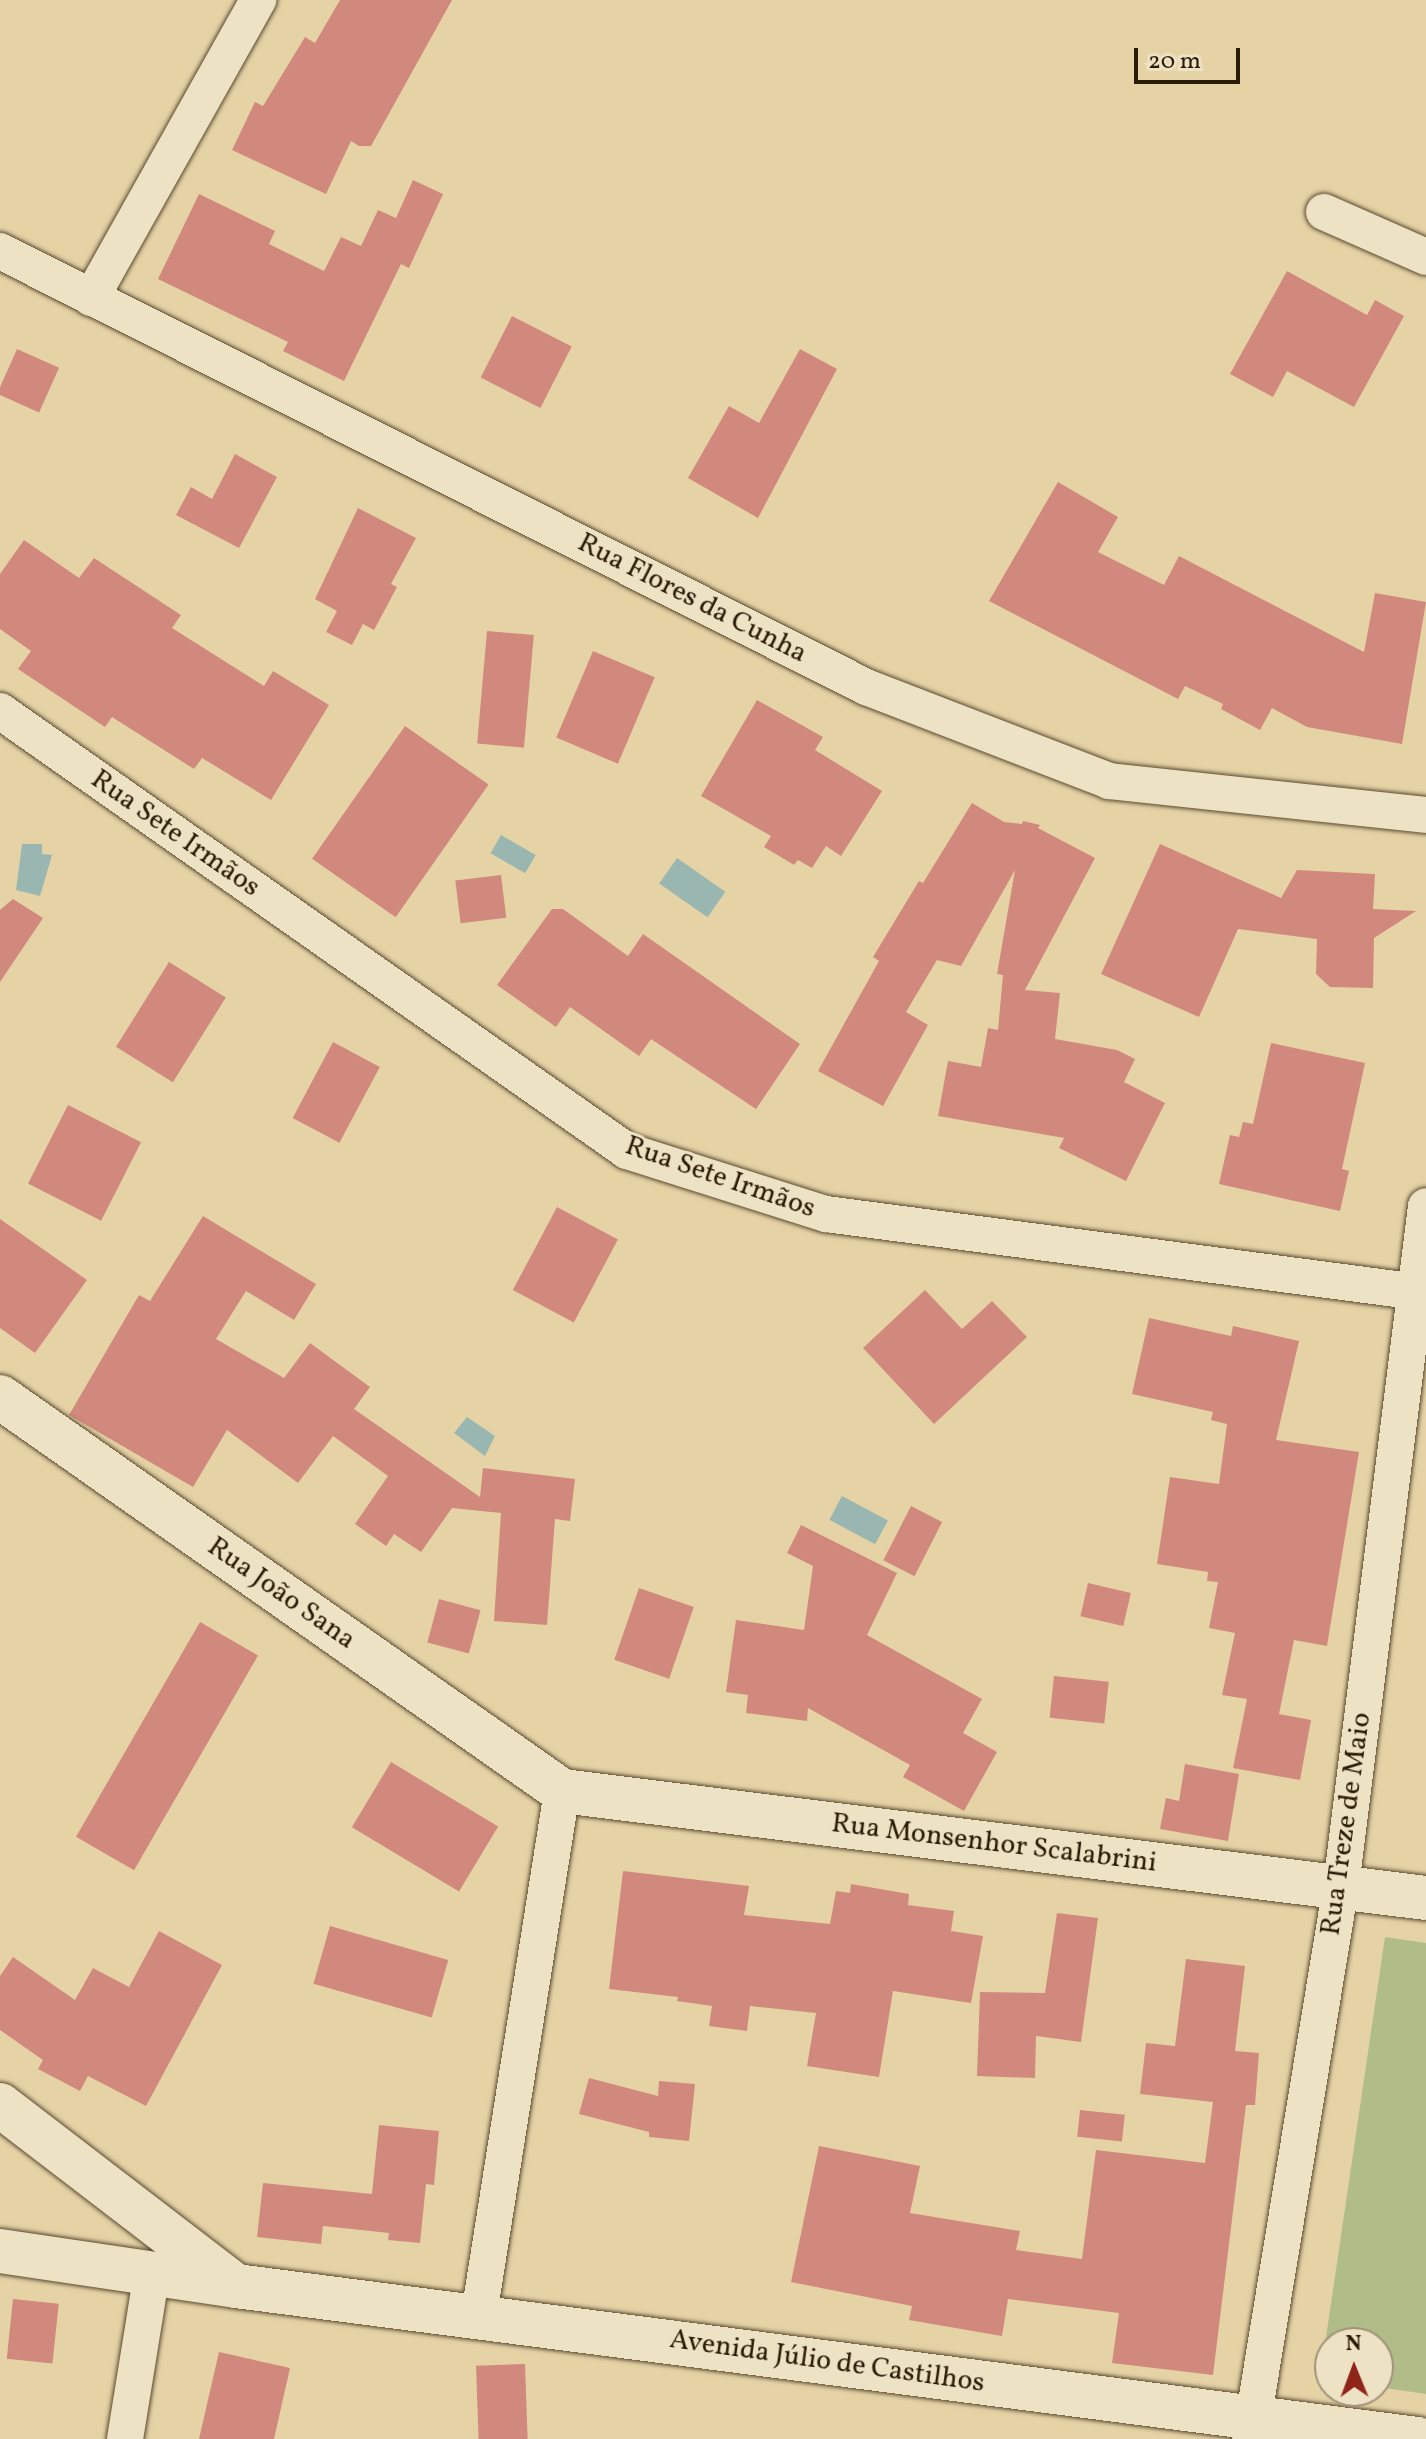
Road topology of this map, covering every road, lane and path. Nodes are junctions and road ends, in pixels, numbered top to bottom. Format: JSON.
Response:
{"nodes":[{"id":1,"x":258,"y":0,"type":"edge"},
{"id":2,"x":1324,"y":212,"type":"dead end"},
{"id":3,"x":0,"y":251,"type":"edge"},
{"id":4,"x":1426,"y":257,"type":"edge"},
{"id":5,"x":91,"y":298,"type":"junction"},
{"id":6,"x":0,"y":711,"type":"edge"},
{"id":7,"x":1426,"y":815,"type":"edge"},
{"id":8,"x":1426,"y":1206,"type":"edge"},
{"id":9,"x":1420,"y":1292,"type":"edge"},
{"id":10,"x":0,"y":1397,"type":"edge"},
{"id":11,"x":562,"y":1791,"type":"junction"},
{"id":12,"x":1341,"y":1886,"type":"junction"},
{"id":13,"x":1426,"y":1898,"type":"edge"},
{"id":14,"x":0,"y":2105,"type":"edge"},
{"id":15,"x":0,"y":2251,"type":"edge"},
{"id":16,"x":152,"y":2272,"type":"junction"},
{"id":17,"x":236,"y":2286,"type":"junction"},
{"id":18,"x":479,"y":2315,"type":"junction"},
{"id":19,"x":1251,"y":2428,"type":"edge"},
{"id":20,"x":125,"y":2439,"type":"edge"},
{"id":21,"x":1418,"y":2439,"type":"edge"}],
"edges":[{"from":1,"to":5,"type":"street"},
{"from":2,"to":4,"type":"street"},
{"from":3,"to":5,"type":"street","name":"Rua Flores da Cunha"},
{"from":5,"to":7,"type":"street","name":"Rua Flores da Cunha"},
{"from":6,"to":9,"type":"street","name":"Rua Sete Irmãos"},
{"from":8,"to":9,"type":"street","name":"Rua Treze de Maio"},
{"from":9,"to":12,"type":"street","name":"Rua Treze de Maio"},
{"from":10,"to":11,"type":"street","name":"Rua João Sana"},
{"from":11,"to":12,"type":"street","name":"Rua Monsenhor Scalabrini"},
{"from":11,"to":18,"type":"street"},
{"from":12,"to":13,"type":"street","name":"Rua Monsenhor Scalabrini"},
{"from":12,"to":19,"type":"street","name":"Rua Treze de Maio"},
{"from":14,"to":17,"type":"street"},
{"from":15,"to":16,"type":"street","name":"Avenida Júlio de Castilhos"},
{"from":16,"to":17,"type":"street","name":"Avenida Júlio de Castilhos"},
{"from":16,"to":20,"type":"street"},
{"from":17,"to":18,"type":"street","name":"Avenida Júlio de Castilhos"},
{"from":18,"to":19,"type":"street","name":"Avenida Júlio de Castilhos"},
{"from":19,"to":21,"type":"street","name":"Avenida Júlio de Castilhos"}]}
